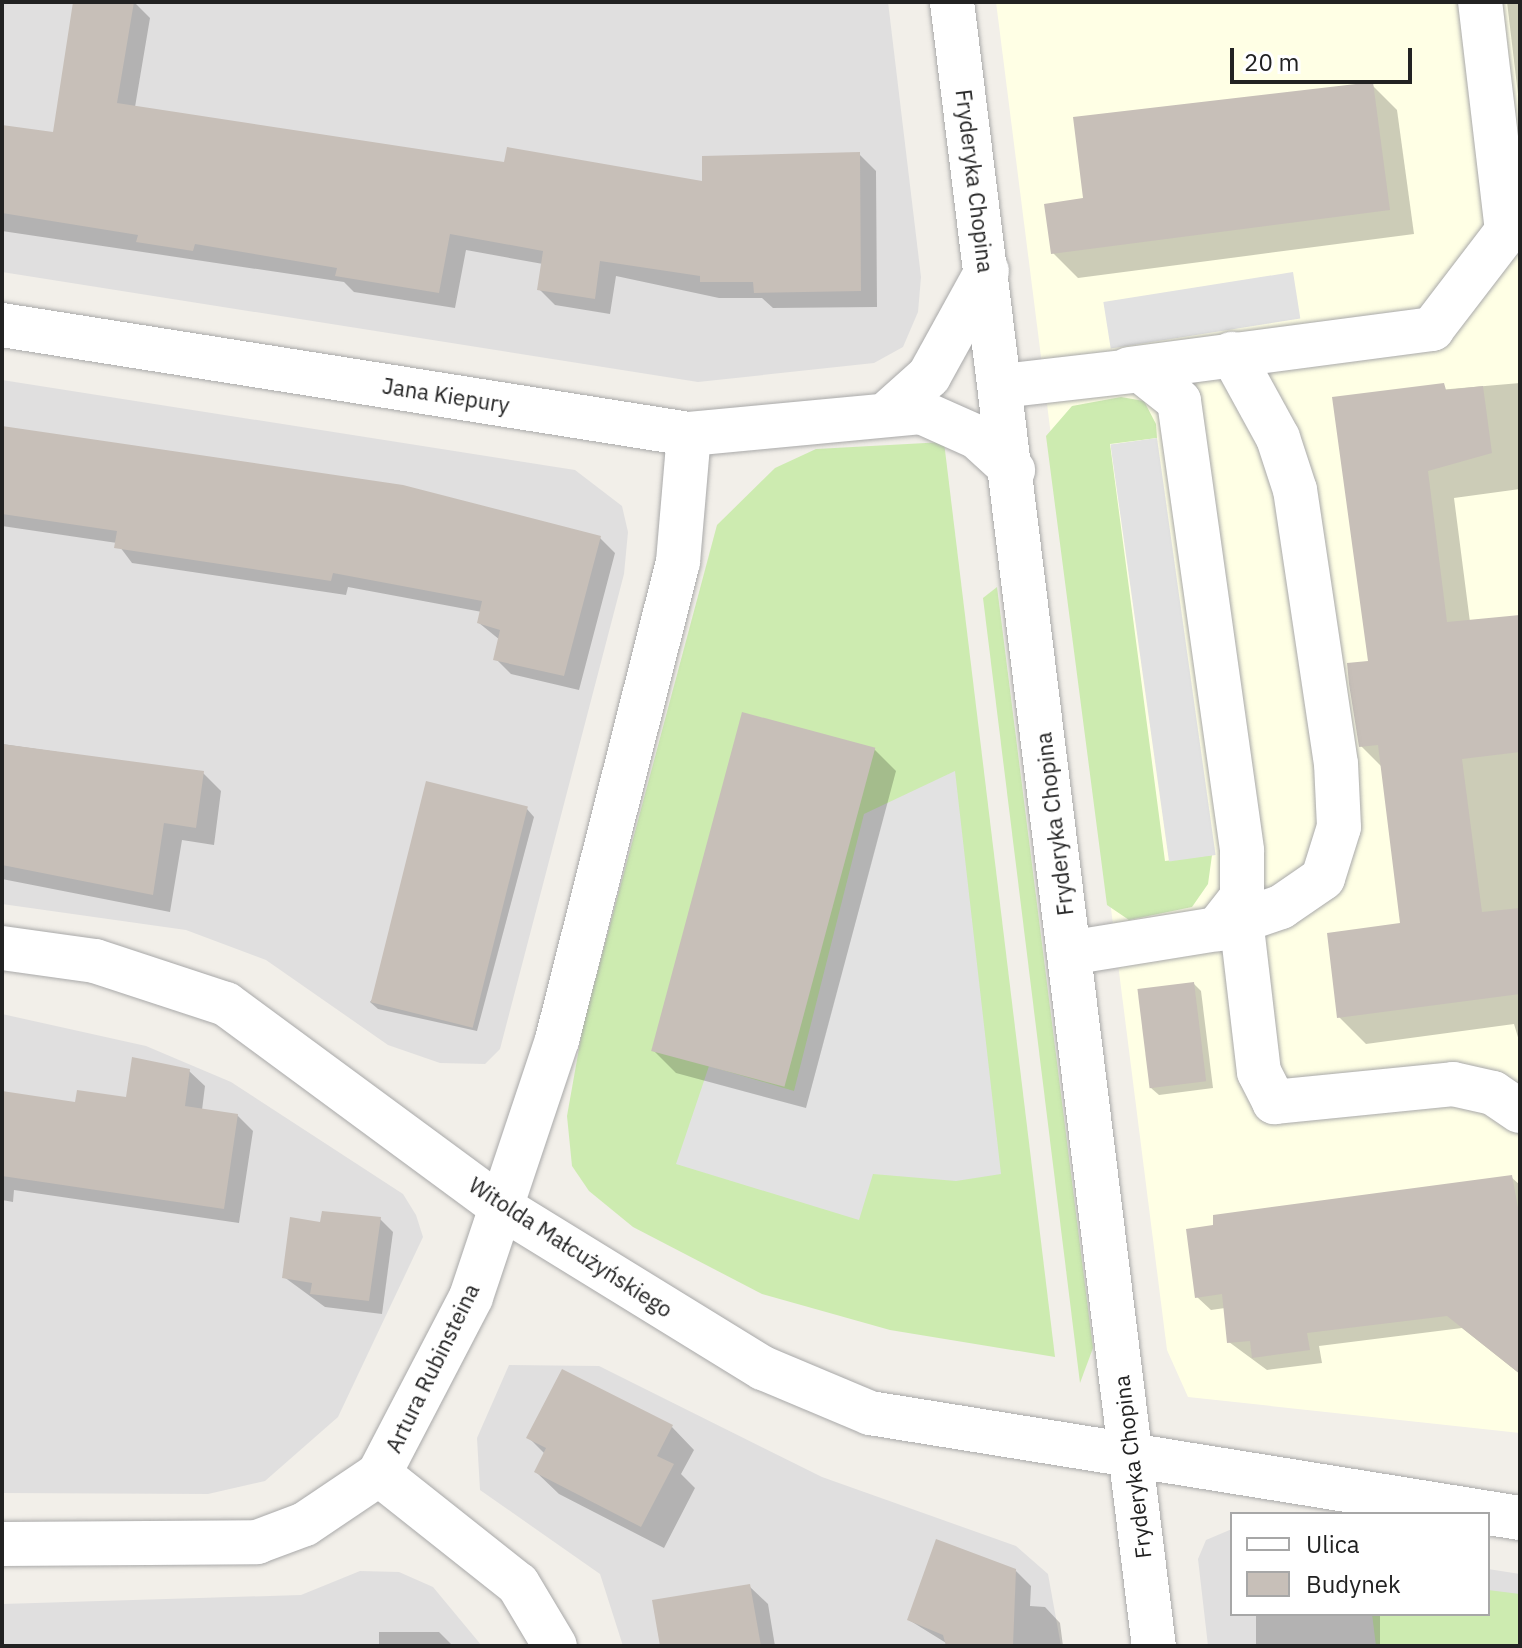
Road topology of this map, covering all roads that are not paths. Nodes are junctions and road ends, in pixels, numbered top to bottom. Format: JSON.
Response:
{"nodes":[{"id":1,"x":952,"y":2,"type":"edge"},
{"id":2,"x":1480,"y":2,"type":"edge"},
{"id":3,"x":987,"y":271,"type":"junction"},
{"id":4,"x":2,"y":325,"type":"edge"},
{"id":5,"x":1232,"y":354,"type":"junction"},
{"id":6,"x":1122,"y":369,"type":"junction"},
{"id":7,"x":1002,"y":386,"type":"junction"},
{"id":8,"x":891,"y":410,"type":"junction"},
{"id":9,"x":689,"y":434,"type":"junction"},
{"id":10,"x":1013,"y":470,"type":"junction"},
{"id":11,"x":1233,"y":917,"type":"junction"},
{"id":12,"x":2,"y":948,"type":"edge"},
{"id":13,"x":1069,"y":953,"type":"junction"},
{"id":14,"x":1520,"y":1111,"type":"edge"},
{"id":15,"x":501,"y":1207,"type":"junction"},
{"id":16,"x":1128,"y":1455,"type":"junction"},
{"id":17,"x":379,"y":1474,"type":"junction"},
{"id":18,"x":1483,"y":1512,"type":"edge"},
{"id":19,"x":1490,"y":1513,"type":"edge"},
{"id":20,"x":1520,"y":1518,"type":"edge"},
{"id":21,"x":2,"y":1544,"type":"edge"},
{"id":22,"x":555,"y":1646,"type":"edge"},
{"id":23,"x":1154,"y":1646,"type":"edge"}],
"edges":[{"from":1,"to":3,"type":"street","name":"Fryderyka Chopina"},
{"from":2,"to":5,"type":"street"},
{"from":3,"to":7,"type":"street","name":"Fryderyka Chopina"},
{"from":3,"to":8,"type":"street"},
{"from":4,"to":9,"type":"street","name":"Jana Kiepury"},
{"from":5,"to":6,"type":"street"},
{"from":5,"to":11,"type":"street"},
{"from":6,"to":7,"type":"street"},
{"from":6,"to":11,"type":"street"},
{"from":7,"to":10,"type":"street","name":"Fryderyka Chopina"},
{"from":8,"to":9,"type":"street","name":"Jana Kiepury"},
{"from":8,"to":10,"type":"street","name":"Jana Kiepury"},
{"from":9,"to":15,"type":"street","name":"Artura Rubinsteina"},
{"from":10,"to":13,"type":"street","name":"Fryderyka Chopina"},
{"from":11,"to":13,"type":"street"},
{"from":11,"to":14,"type":"street"},
{"from":12,"to":15,"type":"street","name":"Witolda Małcużyńskiego"},
{"from":13,"to":16,"type":"street","name":"Fryderyka Chopina"},
{"from":15,"to":16,"type":"street","name":"Witolda Małcużyńskiego"},
{"from":15,"to":17,"type":"street","name":"Artura Rubinsteina"},
{"from":16,"to":18,"type":"street","name":"Witolda Małcużyńskiego"},
{"from":16,"to":23,"type":"street","name":"Fryderyka Chopina"},
{"from":17,"to":21,"type":"street"},
{"from":17,"to":22,"type":"street","name":"Artura Rubinsteina"},
{"from":19,"to":20,"type":"street","name":"Witolda Małcużyńskiego"}]}
